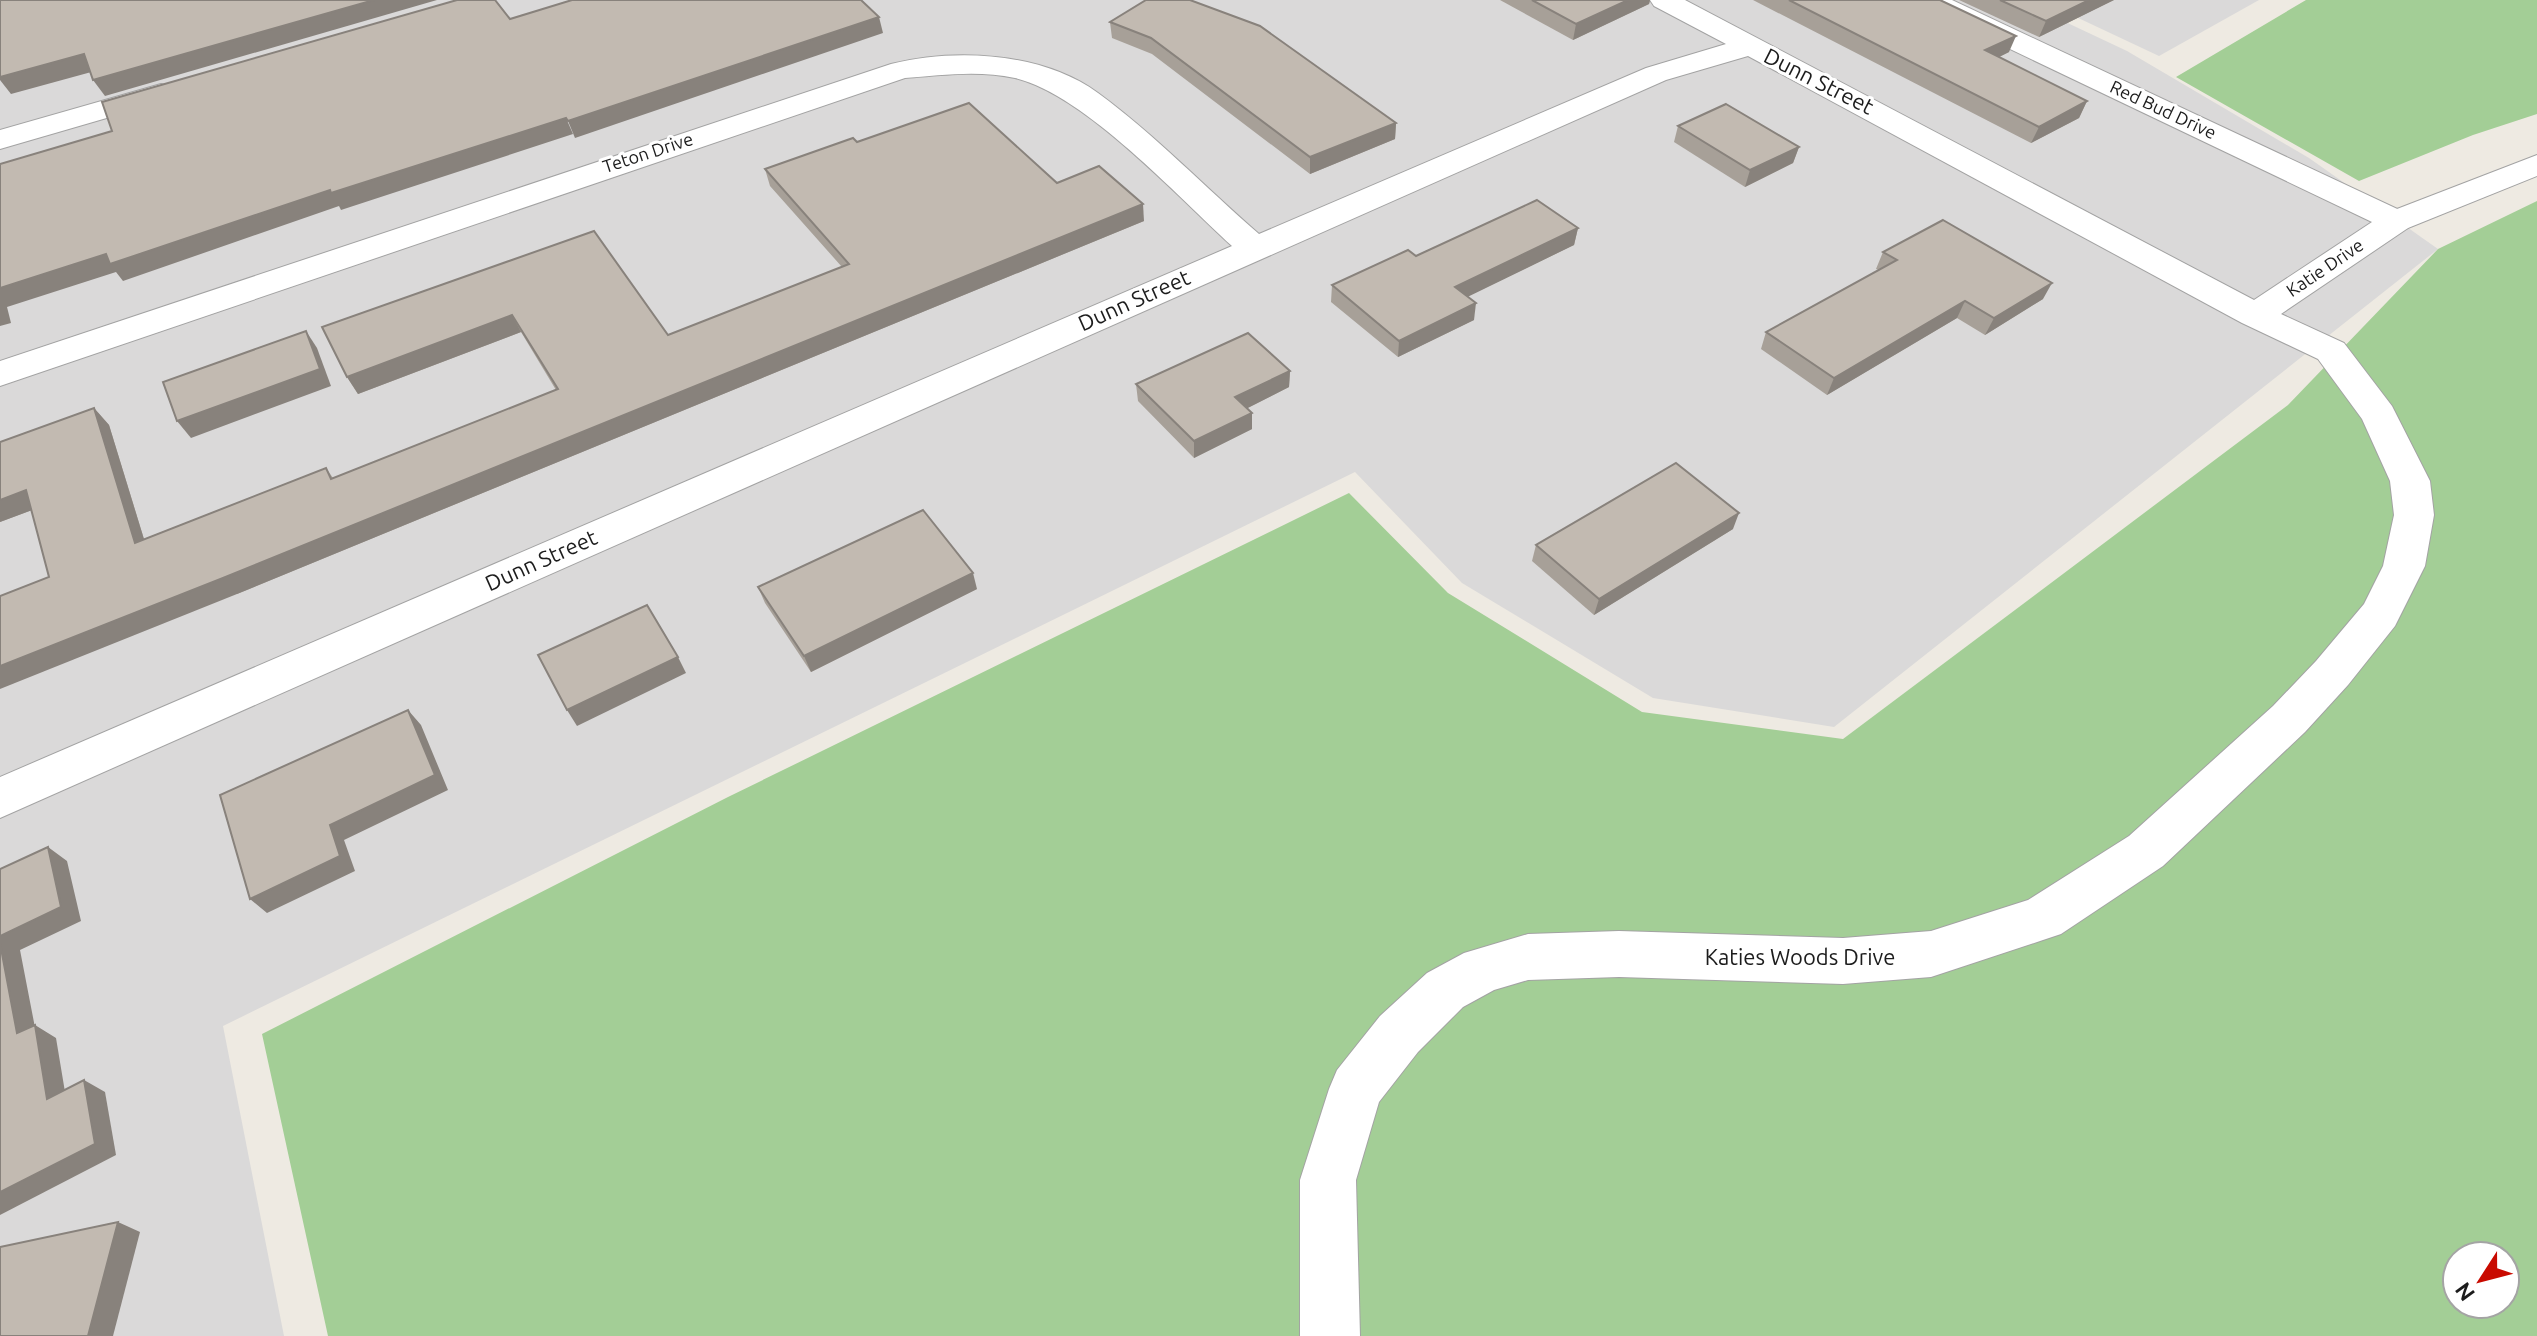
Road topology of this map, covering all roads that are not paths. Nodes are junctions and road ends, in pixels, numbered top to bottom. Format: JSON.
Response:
{"nodes":[{"id":1,"x":1664,"y":0,"type":"edge"},
{"id":2,"x":1930,"y":0,"type":"edge"},
{"id":3,"x":1751,"y":46,"type":"junction"},
{"id":4,"x":194,"y":83,"type":"edge"},
{"id":5,"x":0,"y":140,"type":"edge"},
{"id":6,"x":2537,"y":165,"type":"edge"},
{"id":7,"x":2396,"y":221,"type":"junction"},
{"id":8,"x":1254,"y":248,"type":"junction"},
{"id":9,"x":2255,"y":315,"type":"junction"},
{"id":10,"x":0,"y":374,"type":"edge"},
{"id":11,"x":0,"y":798,"type":"edge"},
{"id":12,"x":1330,"y":1336,"type":"edge"}],
"edges":[{"from":1,"to":3,"type":"street"},
{"from":2,"to":7,"type":"street","name":"Red Bud Drive"},
{"from":3,"to":8,"type":"street","name":"Dunn Street"},
{"from":3,"to":9,"type":"street","name":"Dunn Street"},
{"from":4,"to":5,"type":"street"},
{"from":6,"to":7,"type":"street","name":"Katie Drive"},
{"from":7,"to":9,"type":"street","name":"Katie Drive"},
{"from":8,"to":10,"type":"street","name":"Teton Drive"},
{"from":8,"to":11,"type":"street","name":"Dunn Street"},
{"from":9,"to":12,"type":"street","name":"Katies Woods Drive"}]}
